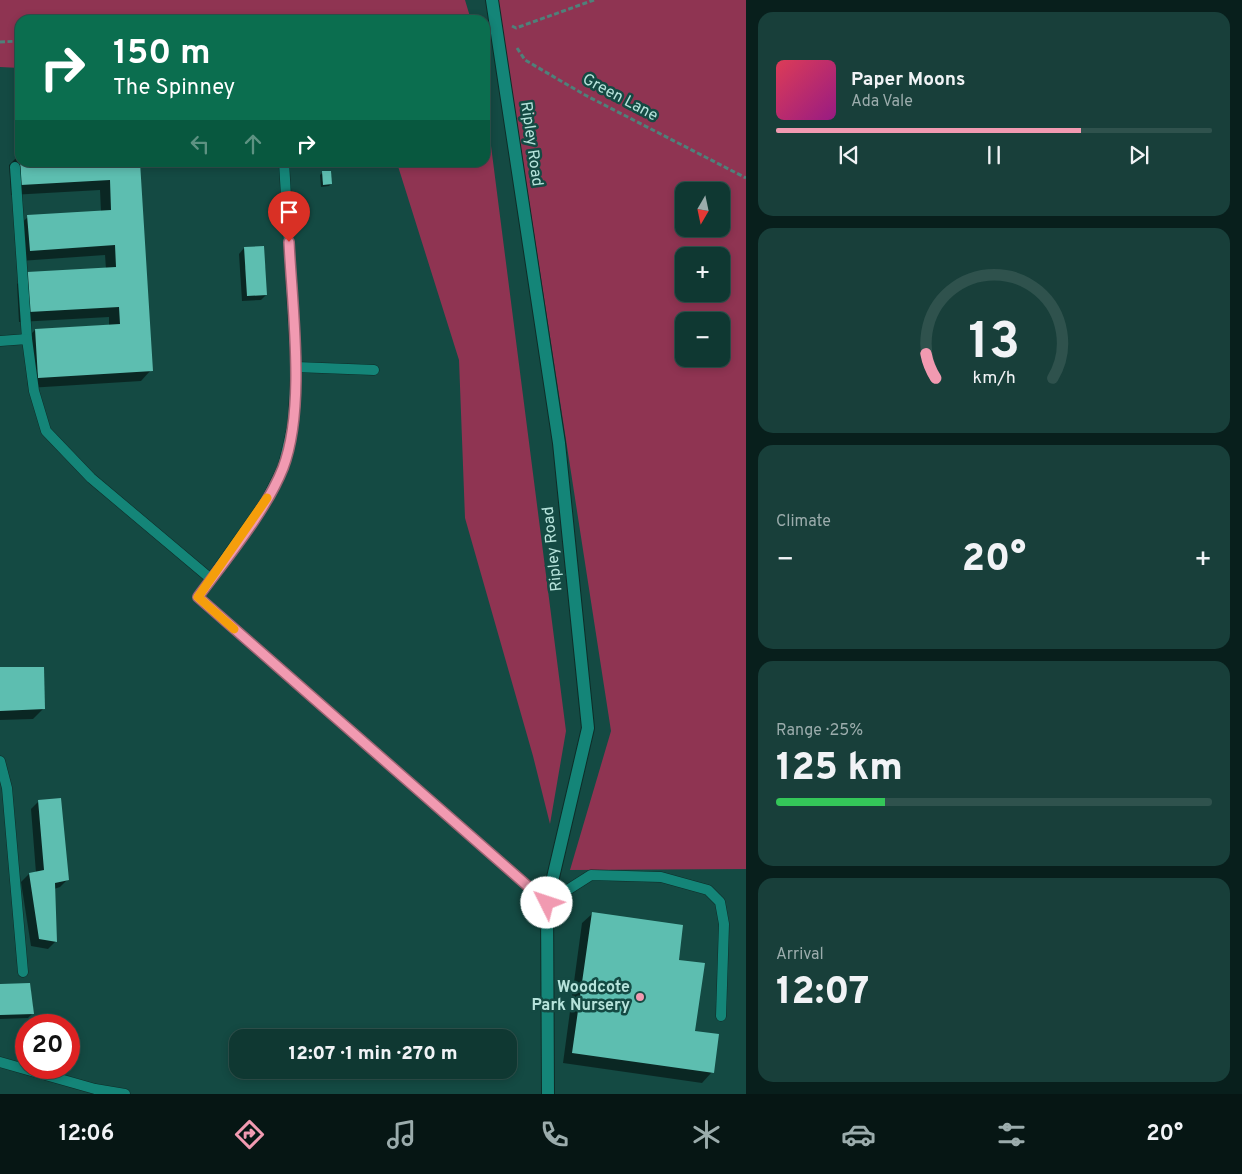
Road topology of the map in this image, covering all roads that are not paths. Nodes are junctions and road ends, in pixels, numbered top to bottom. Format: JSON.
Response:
{"nodes":[{"id":1,"x":492,"y":0,"type":"edge"},
{"id":2,"x":16,"y":167,"type":"dead end"},
{"id":3,"x":284,"y":167,"type":"edge"},
{"id":4,"x":27,"y":339,"type":"junction"},
{"id":5,"x":0,"y":341,"type":"edge"},
{"id":6,"x":296,"y":367,"type":"junction"},
{"id":7,"x":374,"y":370,"type":"dead end"},
{"id":8,"x":211,"y":579,"type":"junction"},
{"id":9,"x":0,"y":761,"type":"edge"},
{"id":10,"x":547,"y":903,"type":"junction"},
{"id":11,"x":23,"y":972,"type":"dead end"},
{"id":12,"x":721,"y":1016,"type":"dead end"},
{"id":13,"x":0,"y":1062,"type":"edge"},
{"id":14,"x":125,"y":1094,"type":"edge"},
{"id":15,"x":548,"y":1094,"type":"edge"}],
"edges":[{"from":1,"to":10,"type":"street","name":"Ripley Road"},
{"from":2,"to":4,"type":"lane"},
{"from":3,"to":6,"type":"lane"},
{"from":4,"to":5,"type":"lane"},
{"from":4,"to":8,"type":"lane"},
{"from":6,"to":7,"type":"lane"},
{"from":6,"to":8,"type":"lane"},
{"from":8,"to":10,"type":"lane"},
{"from":9,"to":11,"type":"lane"},
{"from":10,"to":12,"type":"lane"},
{"from":10,"to":15,"type":"street","name":"Ripley Road"},
{"from":13,"to":14,"type":"lane"}]}
